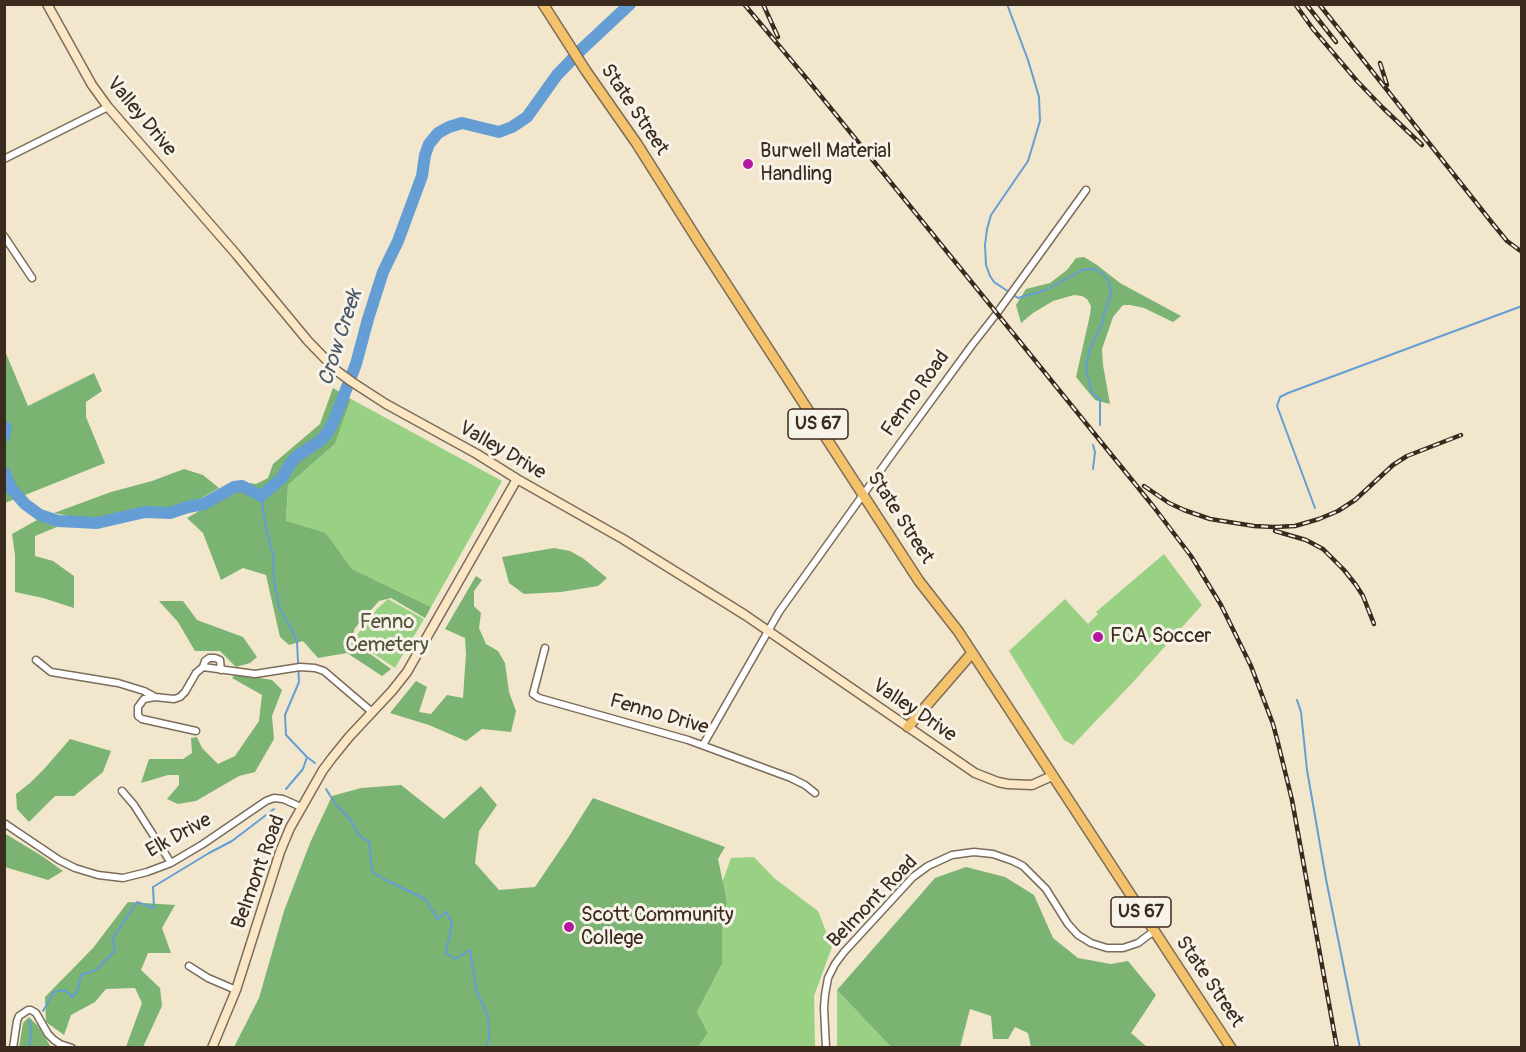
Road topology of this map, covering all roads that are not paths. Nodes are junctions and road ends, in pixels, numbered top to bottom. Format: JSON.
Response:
{"nodes":[{"id":1,"x":47,"y":4,"type":"edge"},
{"id":2,"x":543,"y":4,"type":"edge"},
{"id":3,"x":108,"y":107,"type":"junction"},
{"id":4,"x":4,"y":159,"type":"edge"},
{"id":5,"x":1086,"y":190,"type":"dead end"},
{"id":6,"x":4,"y":236,"type":"edge"},
{"id":7,"x":32,"y":278,"type":"dead end"},
{"id":8,"x":517,"y":479,"type":"junction"},
{"id":9,"x":863,"y":494,"type":"junction"},
{"id":10,"x":767,"y":631,"type":"junction"},
{"id":11,"x":545,"y":648,"type":"dead end"},
{"id":12,"x":972,"y":653,"type":"junction"},
{"id":13,"x":36,"y":660,"type":"dead end"},
{"id":14,"x":203,"y":667,"type":"junction"},
{"id":15,"x":221,"y":670,"type":"junction"},
{"id":16,"x":155,"y":697,"type":"junction"},
{"id":17,"x":372,"y":712,"type":"junction"},
{"id":18,"x":908,"y":727,"type":"junction"},
{"id":19,"x":196,"y":731,"type":"dead end"},
{"id":20,"x":703,"y":745,"type":"junction"},
{"id":21,"x":1052,"y":776,"type":"junction"},
{"id":22,"x":122,"y":791,"type":"dead end"},
{"id":23,"x":815,"y":794,"type":"dead end"},
{"id":24,"x":301,"y":807,"type":"junction"},
{"id":25,"x":4,"y":823,"type":"edge"},
{"id":26,"x":171,"y":862,"type":"junction"},
{"id":27,"x":1154,"y":931,"type":"junction"},
{"id":28,"x":189,"y":966,"type":"dead end"},
{"id":29,"x":236,"y":990,"type":"junction"},
{"id":30,"x":13,"y":1047,"type":"edge"},
{"id":31,"x":72,"y":1047,"type":"edge"},
{"id":32,"x":212,"y":1047,"type":"edge"},
{"id":33,"x":826,"y":1047,"type":"edge"},
{"id":34,"x":1230,"y":1047,"type":"edge"}],
"edges":[{"from":1,"to":3,"type":"street","name":"Valley Drive"},
{"from":2,"to":9,"type":"main road","name":"State Street","number":"US 67"},
{"from":3,"to":4,"type":"street"},
{"from":3,"to":8,"type":"street","name":"Valley Drive"},
{"from":5,"to":9,"type":"street","name":"Fenno Road"},
{"from":6,"to":7,"type":"street"},
{"from":8,"to":10,"type":"street","name":"Valley Drive"},
{"from":8,"to":17,"type":"street","name":"Belmont Road"},
{"from":9,"to":10,"type":"street","name":"Fenno Road"},
{"from":9,"to":12,"type":"main road","name":"State Street","number":"US 67"},
{"from":10,"to":18,"type":"street","name":"Valley Drive"},
{"from":10,"to":20,"type":"street","name":"Fenno Road"},
{"from":11,"to":20,"type":"street","name":"Fenno Drive"},
{"from":12,"to":18,"type":"main road"},
{"from":12,"to":21,"type":"main road","name":"State Street","number":"US 67"},
{"from":13,"to":16,"type":"street"},
{"from":14,"to":15,"type":"street"},
{"from":14,"to":15,"type":"street"},
{"from":14,"to":16,"type":"street"},
{"from":15,"to":17,"type":"street"},
{"from":16,"to":19,"type":"street"},
{"from":17,"to":24,"type":"street","name":"Belmont Road"},
{"from":18,"to":21,"type":"street","name":"Valley Drive"},
{"from":20,"to":23,"type":"street","name":"Fenno Drive"},
{"from":21,"to":27,"type":"main road","name":"State Street","number":"US 67"},
{"from":22,"to":26,"type":"street"},
{"from":24,"to":26,"type":"street","name":"Elk Drive"},
{"from":24,"to":29,"type":"street","name":"Belmont Road"},
{"from":25,"to":26,"type":"street","name":"Elk Drive"},
{"from":27,"to":33,"type":"street","name":"Belmont Road"},
{"from":27,"to":34,"type":"main road","name":"State Street","number":"US 67"},
{"from":28,"to":29,"type":"street"},
{"from":29,"to":32,"type":"street","name":"Belmont Road"},
{"from":30,"to":31,"type":"street"}]}
